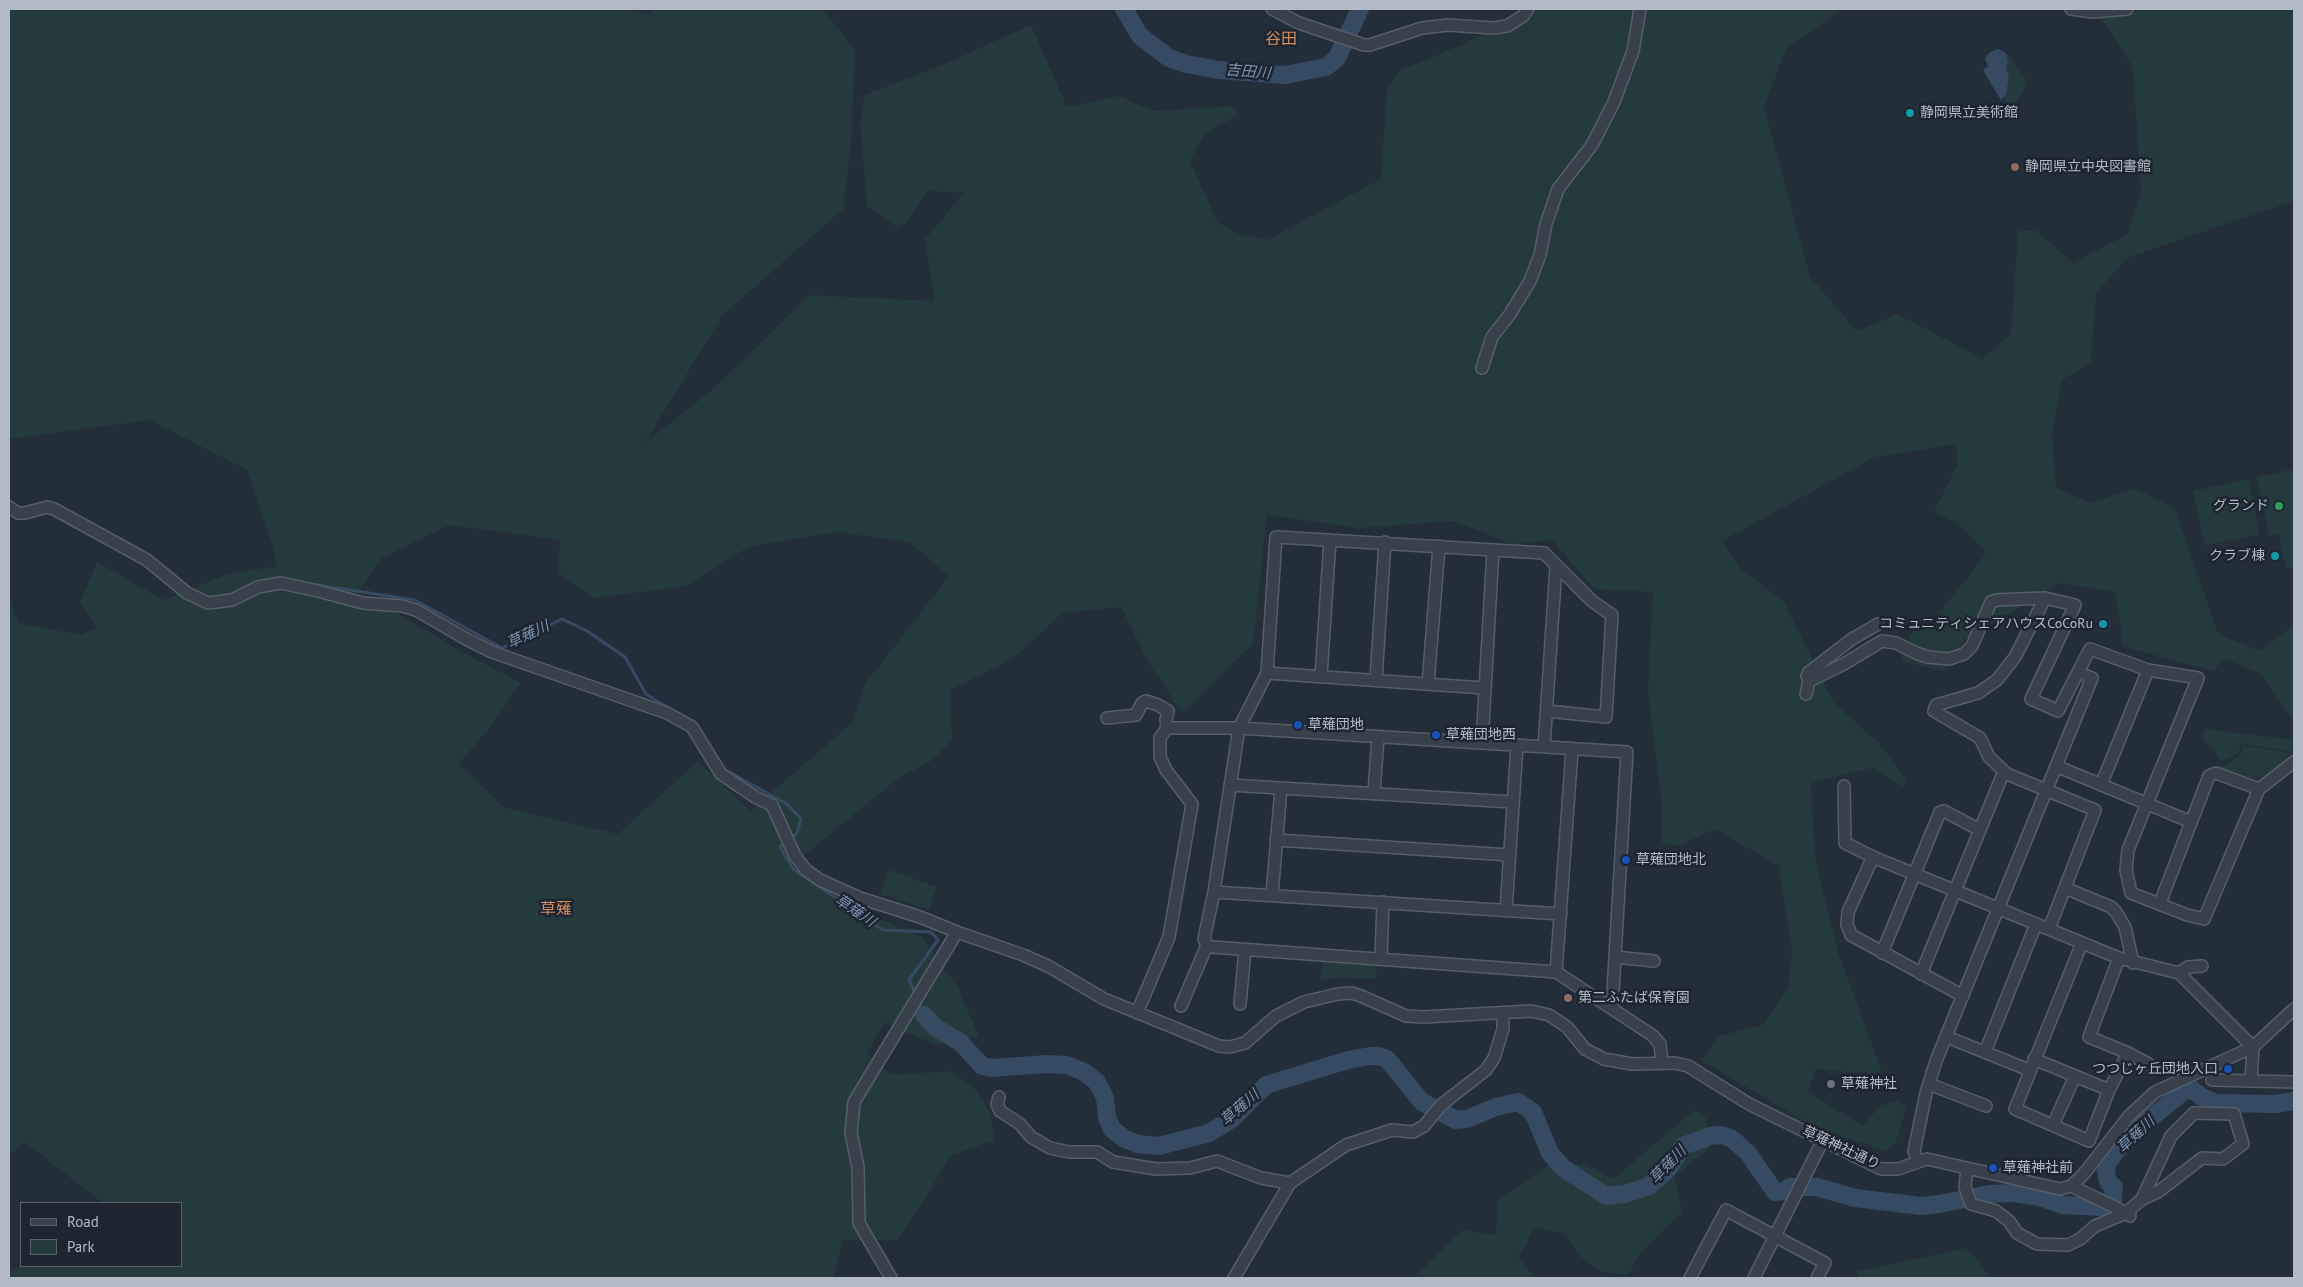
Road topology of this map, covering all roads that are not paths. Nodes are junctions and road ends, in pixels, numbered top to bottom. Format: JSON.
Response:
{"nodes":[{"id":1,"x":1272,"y":9,"type":"edge"},
{"id":2,"x":1528,"y":9,"type":"edge"},
{"id":3,"x":1640,"y":9,"type":"edge"},
{"id":4,"x":2072,"y":9,"type":"edge"},
{"id":5,"x":2126,"y":9,"type":"edge"},
{"id":6,"x":1482,"y":368,"type":"dead end"},
{"id":7,"x":9,"y":507,"type":"edge"},
{"id":8,"x":1330,"y":540,"type":"junction"},
{"id":9,"x":1385,"y":542,"type":"junction"},
{"id":10,"x":1439,"y":546,"type":"junction"},
{"id":11,"x":1493,"y":550,"type":"junction"},
{"id":12,"x":1556,"y":566,"type":"junction"},
{"id":13,"x":2045,"y":598,"type":"junction"},
{"id":14,"x":1878,"y":624,"type":"dead end"},
{"id":15,"x":2148,"y":670,"type":"junction"},
{"id":16,"x":1267,"y":673,"type":"junction"},
{"id":17,"x":1321,"y":676,"type":"junction"},
{"id":18,"x":2087,"y":676,"type":"dead end"},
{"id":19,"x":1376,"y":679,"type":"junction"},
{"id":20,"x":1809,"y":681,"type":"junction"},
{"id":21,"x":1428,"y":684,"type":"junction"},
{"id":22,"x":1484,"y":688,"type":"junction"},
{"id":23,"x":1806,"y":694,"type":"dead end"},
{"id":24,"x":1547,"y":711,"type":"junction"},
{"id":25,"x":1107,"y":718,"type":"dead end"},
{"id":26,"x":1167,"y":728,"type":"junction"},
{"id":27,"x":1239,"y":728,"type":"junction"},
{"id":28,"x":1378,"y":737,"type":"junction"},
{"id":29,"x":1482,"y":743,"type":"junction"},
{"id":30,"x":1517,"y":746,"type":"junction"},
{"id":31,"x":1544,"y":747,"type":"junction"},
{"id":32,"x":1572,"y":750,"type":"junction"},
{"id":33,"x":2294,"y":762,"type":"edge"},
{"id":34,"x":2056,"y":766,"type":"junction"},
{"id":35,"x":2007,"y":774,"type":"junction"},
{"id":36,"x":1230,"y":785,"type":"junction"},
{"id":37,"x":2101,"y":785,"type":"junction"},
{"id":38,"x":1844,"y":786,"type":"dead end"},
{"id":39,"x":1281,"y":788,"type":"junction"},
{"id":40,"x":2047,"y":789,"type":"junction"},
{"id":41,"x":2259,"y":789,"type":"junction"},
{"id":42,"x":1374,"y":793,"type":"junction"},
{"id":43,"x":1512,"y":802,"type":"junction"},
{"id":44,"x":2146,"y":804,"type":"junction"},
{"id":45,"x":2191,"y":822,"type":"junction"},
{"id":46,"x":1980,"y":830,"type":"junction"},
{"id":47,"x":1276,"y":840,"type":"junction"},
{"id":48,"x":1510,"y":855,"type":"junction"},
{"id":49,"x":1873,"y":857,"type":"junction"},
{"id":50,"x":1914,"y":872,"type":"junction"},
{"id":51,"x":2064,"y":888,"type":"junction"},
{"id":52,"x":1956,"y":890,"type":"junction"},
{"id":53,"x":1214,"y":892,"type":"junction"},
{"id":54,"x":1272,"y":895,"type":"junction"},
{"id":55,"x":1383,"y":902,"type":"junction"},
{"id":56,"x":2160,"y":903,"type":"junction"},
{"id":57,"x":1999,"y":908,"type":"junction"},
{"id":58,"x":1506,"y":910,"type":"junction"},
{"id":59,"x":1561,"y":914,"type":"junction"},
{"id":60,"x":2036,"y":924,"type":"junction"},
{"id":61,"x":2049,"y":929,"type":"junction"},
{"id":62,"x":957,"y":932,"type":"junction"},
{"id":63,"x":2082,"y":943,"type":"junction"},
{"id":64,"x":1207,"y":945,"type":"junction"},
{"id":65,"x":1245,"y":950,"type":"junction"},
{"id":66,"x":1882,"y":953,"type":"junction"},
{"id":67,"x":1615,"y":957,"type":"junction"},
{"id":68,"x":2120,"y":958,"type":"junction"},
{"id":69,"x":1381,"y":959,"type":"junction"},
{"id":70,"x":1654,"y":961,"type":"dead end"},
{"id":71,"x":2133,"y":963,"type":"junction"},
{"id":72,"x":2202,"y":966,"type":"dead end"},
{"id":73,"x":1556,"y":972,"type":"junction"},
{"id":74,"x":2179,"y":973,"type":"junction"},
{"id":75,"x":1922,"y":974,"type":"junction"},
{"id":76,"x":1963,"y":996,"type":"junction"},
{"id":77,"x":1240,"y":1004,"type":"dead end"},
{"id":78,"x":1181,"y":1006,"type":"dead end"},
{"id":79,"x":1612,"y":1008,"type":"junction"},
{"id":80,"x":2294,"y":1010,"type":"edge"},
{"id":81,"x":1137,"y":1013,"type":"junction"},
{"id":82,"x":1503,"y":1013,"type":"junction"},
{"id":83,"x":1947,"y":1037,"type":"junction"},
{"id":84,"x":2253,"y":1047,"type":"junction"},
{"id":85,"x":1985,"y":1052,"type":"junction"},
{"id":86,"x":2128,"y":1053,"type":"junction"},
{"id":87,"x":2034,"y":1058,"type":"junction"},
{"id":88,"x":1662,"y":1062,"type":"junction"},
{"id":89,"x":2150,"y":1065,"type":"dead end"},
{"id":90,"x":2029,"y":1070,"type":"junction"},
{"id":91,"x":2075,"y":1076,"type":"junction"},
{"id":92,"x":2212,"y":1080,"type":"dead end"},
{"id":93,"x":2251,"y":1081,"type":"junction"},
{"id":94,"x":2294,"y":1082,"type":"edge"},
{"id":95,"x":1930,"y":1084,"type":"junction"},
{"id":96,"x":2109,"y":1090,"type":"junction"},
{"id":97,"x":999,"y":1097,"type":"dead end"},
{"id":98,"x":1986,"y":1106,"type":"dead end"},
{"id":99,"x":2052,"y":1126,"type":"junction"},
{"id":100,"x":1823,"y":1140,"type":"junction"},
{"id":101,"x":1917,"y":1161,"type":"junction"},
{"id":102,"x":1967,"y":1168,"type":"junction"},
{"id":103,"x":1290,"y":1183,"type":"junction"},
{"id":104,"x":2071,"y":1186,"type":"junction"},
{"id":105,"x":2142,"y":1199,"type":"junction"},
{"id":106,"x":2129,"y":1215,"type":"junction"},
{"id":107,"x":1776,"y":1236,"type":"junction"},
{"id":108,"x":891,"y":1278,"type":"edge"},
{"id":109,"x":1234,"y":1278,"type":"edge"},
{"id":110,"x":1690,"y":1278,"type":"edge"},
{"id":111,"x":1754,"y":1278,"type":"edge"},
{"id":112,"x":1817,"y":1278,"type":"edge"}],
"edges":[{"from":1,"to":2,"type":"street"},
{"from":3,"to":6,"type":"street"},
{"from":4,"to":5,"type":"street"},
{"from":7,"to":62,"type":"street","name":"草薙神社通り"},
{"from":8,"to":9,"type":"street"},
{"from":8,"to":16,"type":"street"},
{"from":8,"to":17,"type":"street"},
{"from":9,"to":10,"type":"street"},
{"from":9,"to":19,"type":"street"},
{"from":10,"to":11,"type":"street"},
{"from":10,"to":21,"type":"street"},
{"from":11,"to":12,"type":"street"},
{"from":11,"to":22,"type":"street"},
{"from":12,"to":24,"type":"street"},
{"from":12,"to":24,"type":"street"},
{"from":13,"to":15,"type":"street"},
{"from":13,"to":20,"type":"street"},
{"from":13,"to":35,"type":"street"},
{"from":14,"to":20,"type":"street"},
{"from":15,"to":37,"type":"street"},
{"from":15,"to":44,"type":"street"},
{"from":16,"to":17,"type":"street"},
{"from":16,"to":27,"type":"street"},
{"from":17,"to":19,"type":"street"},
{"from":18,"to":34,"type":"street"},
{"from":19,"to":21,"type":"street"},
{"from":20,"to":23,"type":"street"},
{"from":21,"to":22,"type":"street"},
{"from":22,"to":29,"type":"street"},
{"from":24,"to":31,"type":"street"},
{"from":25,"to":26,"type":"street"},
{"from":26,"to":27,"type":"street"},
{"from":26,"to":81,"type":"street"},
{"from":27,"to":28,"type":"street"},
{"from":27,"to":36,"type":"street"},
{"from":28,"to":29,"type":"street"},
{"from":28,"to":42,"type":"street"},
{"from":29,"to":30,"type":"street"},
{"from":30,"to":31,"type":"street"},
{"from":30,"to":43,"type":"street"},
{"from":31,"to":32,"type":"street"},
{"from":32,"to":59,"type":"street"},
{"from":32,"to":67,"type":"street"},
{"from":33,"to":41,"type":"street"},
{"from":34,"to":37,"type":"street"},
{"from":34,"to":40,"type":"street"},
{"from":35,"to":40,"type":"street"},
{"from":35,"to":46,"type":"street"},
{"from":36,"to":39,"type":"street"},
{"from":36,"to":53,"type":"street"},
{"from":37,"to":44,"type":"street"},
{"from":38,"to":49,"type":"street"},
{"from":39,"to":42,"type":"street"},
{"from":39,"to":47,"type":"street"},
{"from":40,"to":51,"type":"street"},
{"from":40,"to":57,"type":"street"},
{"from":41,"to":45,"type":"street"},
{"from":41,"to":56,"type":"street"},
{"from":42,"to":43,"type":"street"},
{"from":43,"to":48,"type":"street"},
{"from":44,"to":45,"type":"street"},
{"from":44,"to":56,"type":"street"},
{"from":45,"to":56,"type":"street"},
{"from":46,"to":50,"type":"street"},
{"from":46,"to":52,"type":"street"},
{"from":47,"to":48,"type":"street"},
{"from":47,"to":54,"type":"street"},
{"from":48,"to":58,"type":"street"},
{"from":49,"to":50,"type":"street"},
{"from":49,"to":66,"type":"street"},
{"from":50,"to":52,"type":"street"},
{"from":50,"to":66,"type":"street"},
{"from":51,"to":61,"type":"street"},
{"from":51,"to":71,"type":"street"},
{"from":52,"to":57,"type":"street"},
{"from":52,"to":75,"type":"street"},
{"from":53,"to":54,"type":"street"},
{"from":53,"to":64,"type":"street"},
{"from":54,"to":55,"type":"street"},
{"from":55,"to":58,"type":"street"},
{"from":55,"to":69,"type":"street"},
{"from":57,"to":60,"type":"street"},
{"from":57,"to":76,"type":"street"},
{"from":58,"to":59,"type":"street"},
{"from":59,"to":73,"type":"street"},
{"from":60,"to":61,"type":"street"},
{"from":60,"to":85,"type":"street"},
{"from":61,"to":63,"type":"street"},
{"from":62,"to":81,"type":"street","name":"草薙神社通り"},
{"from":62,"to":108,"type":"street"},
{"from":63,"to":68,"type":"street"},
{"from":63,"to":87,"type":"street"},
{"from":64,"to":65,"type":"street"},
{"from":64,"to":78,"type":"street"},
{"from":65,"to":69,"type":"street"},
{"from":65,"to":77,"type":"street"},
{"from":66,"to":75,"type":"street"},
{"from":67,"to":70,"type":"street"},
{"from":67,"to":79,"type":"street"},
{"from":68,"to":71,"type":"street"},
{"from":68,"to":86,"type":"street"},
{"from":69,"to":73,"type":"street"},
{"from":71,"to":74,"type":"street"},
{"from":72,"to":74,"type":"street"},
{"from":73,"to":79,"type":"street"},
{"from":74,"to":84,"type":"street"},
{"from":75,"to":76,"type":"street"},
{"from":76,"to":83,"type":"street"},
{"from":79,"to":88,"type":"street"},
{"from":80,"to":84,"type":"street"},
{"from":81,"to":82,"type":"street","name":"草薙神社通り"},
{"from":82,"to":88,"type":"street","name":"草薙神社通り"},
{"from":82,"to":103,"type":"street"},
{"from":83,"to":85,"type":"street"},
{"from":83,"to":95,"type":"street"},
{"from":84,"to":93,"type":"street"},
{"from":84,"to":104,"type":"street"},
{"from":85,"to":90,"type":"street"},
{"from":86,"to":89,"type":"street"},
{"from":86,"to":96,"type":"street"},
{"from":87,"to":90,"type":"street"},
{"from":87,"to":91,"type":"street"},
{"from":88,"to":100,"type":"street","name":"草薙神社通り"},
{"from":90,"to":99,"type":"street"},
{"from":91,"to":96,"type":"street"},
{"from":91,"to":99,"type":"street"},
{"from":92,"to":93,"type":"street"},
{"from":93,"to":94,"type":"street"},
{"from":95,"to":98,"type":"street"},
{"from":95,"to":101,"type":"street"},
{"from":96,"to":99,"type":"street"},
{"from":97,"to":103,"type":"street"},
{"from":100,"to":101,"type":"street","name":"草薙神社通り"},
{"from":100,"to":107,"type":"street"},
{"from":101,"to":102,"type":"street","name":"草薙神社通り"},
{"from":102,"to":104,"type":"street","name":"草薙神社通り"},
{"from":102,"to":106,"type":"street"},
{"from":103,"to":109,"type":"street"},
{"from":104,"to":106,"type":"street"},
{"from":105,"to":105,"type":"street"},
{"from":105,"to":106,"type":"street"},
{"from":107,"to":110,"type":"street"},
{"from":107,"to":111,"type":"street"},
{"from":107,"to":112,"type":"street"}]}
